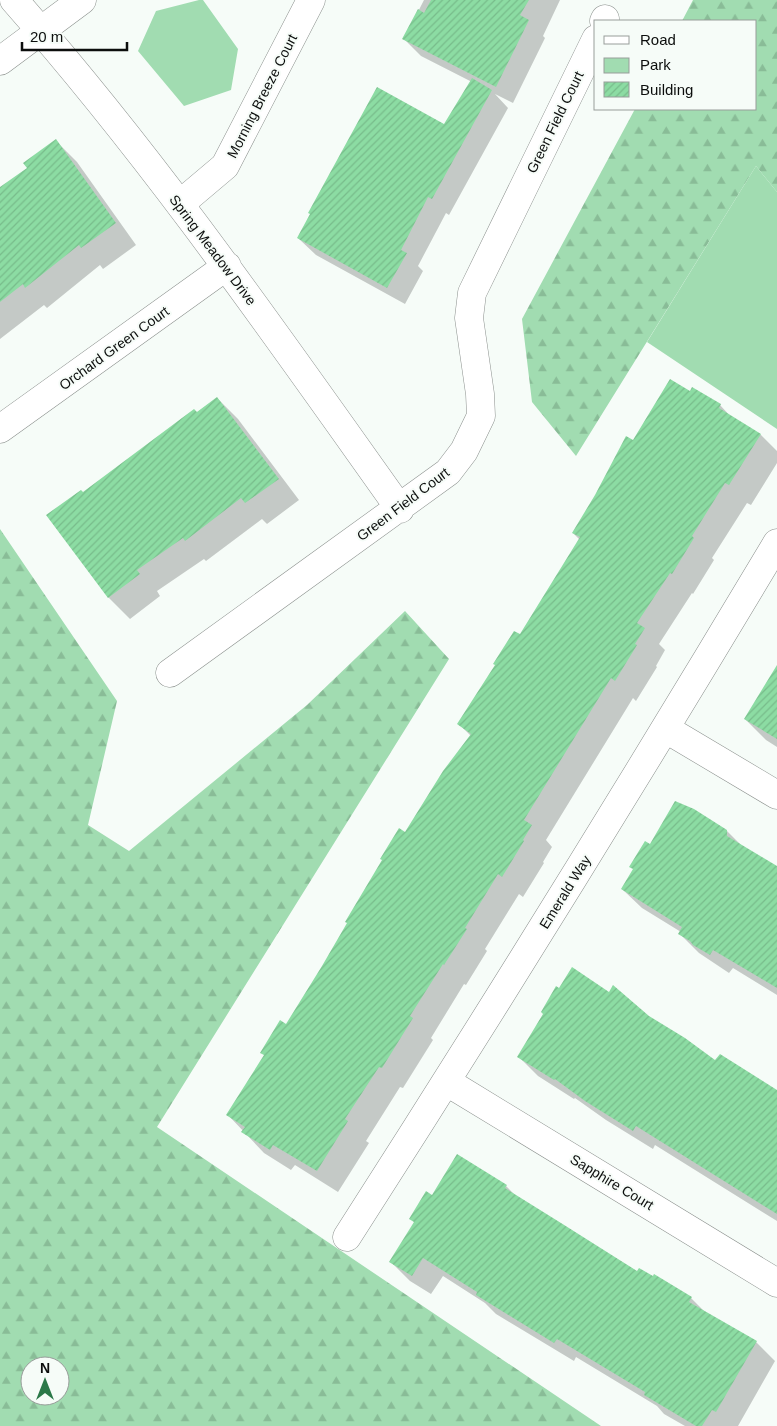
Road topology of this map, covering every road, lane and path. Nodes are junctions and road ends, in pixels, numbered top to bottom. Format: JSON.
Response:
{"nodes":[{"id":1,"x":14,"y":0,"type":"edge"},
{"id":2,"x":82,"y":0,"type":"edge"},
{"id":3,"x":311,"y":0,"type":"edge"},
{"id":4,"x":42,"y":31,"type":"junction"},
{"id":5,"x":594,"y":42,"type":"edge"},
{"id":6,"x":0,"y":61,"type":"edge"},
{"id":7,"x":180,"y":204,"type":"junction"},
{"id":8,"x":227,"y":266,"type":"junction"},
{"id":9,"x":0,"y":429,"type":"edge"},
{"id":10,"x":400,"y":509,"type":"junction"},
{"id":11,"x":777,"y":543,"type":"edge"},
{"id":12,"x":170,"y":673,"type":"dead end"},
{"id":13,"x":666,"y":729,"type":"junction"},
{"id":14,"x":777,"y":795,"type":"edge"},
{"id":15,"x":447,"y":1082,"type":"junction"},
{"id":16,"x":347,"y":1237,"type":"dead end"},
{"id":17,"x":777,"y":1283,"type":"edge"}],
"edges":[{"from":1,"to":4,"type":"street","name":"Spring Meadow Drive"},
{"from":2,"to":4,"type":"street"},
{"from":3,"to":7,"type":"street","name":"Morning Breeze Court"},
{"from":4,"to":6,"type":"street"},
{"from":4,"to":7,"type":"street","name":"Spring Meadow Drive"},
{"from":5,"to":10,"type":"street","name":"Green Field Court"},
{"from":7,"to":8,"type":"street","name":"Spring Meadow Drive"},
{"from":8,"to":9,"type":"street","name":"Orchard Green Court"},
{"from":8,"to":10,"type":"street","name":"Spring Meadow Drive"},
{"from":10,"to":12,"type":"street","name":"Green Field Court"},
{"from":11,"to":13,"type":"street","name":"Emerald Way"},
{"from":13,"to":14,"type":"street"},
{"from":13,"to":15,"type":"street","name":"Emerald Way"},
{"from":15,"to":16,"type":"street","name":"Emerald Way"},
{"from":15,"to":17,"type":"street","name":"Sapphire Court"}]}
